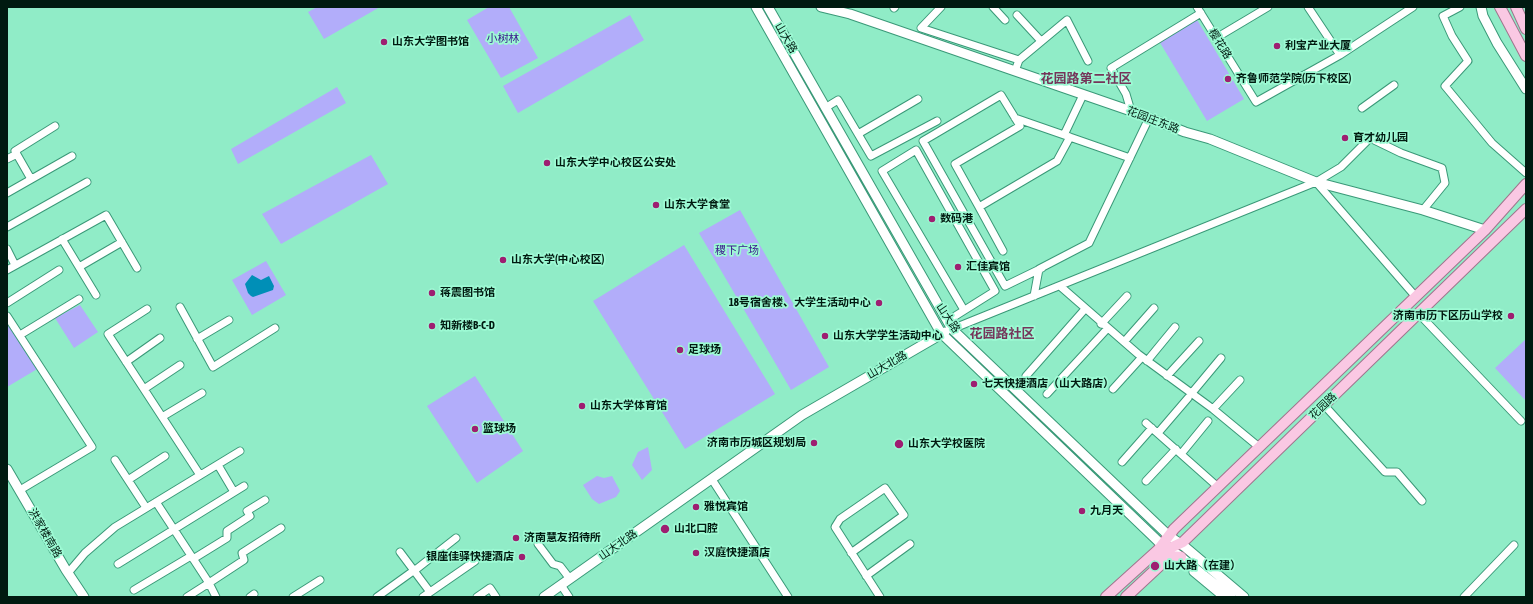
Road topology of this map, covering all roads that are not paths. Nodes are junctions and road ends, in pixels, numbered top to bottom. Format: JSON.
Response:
{"nodes":[{"id":1,"x":756,"y":7,"type":"edge"},
{"id":2,"x":768,"y":7,"type":"edge"},
{"id":3,"x":822,"y":7,"type":"edge"},
{"id":4,"x":941,"y":7,"type":"edge"},
{"id":5,"x":993,"y":7,"type":"edge"},
{"id":6,"x":1268,"y":7,"type":"edge"},
{"id":7,"x":1308,"y":7,"type":"edge"},
{"id":8,"x":1413,"y":7,"type":"edge"},
{"id":9,"x":1460,"y":7,"type":"edge"},
{"id":10,"x":1481,"y":7,"type":"edge"},
{"id":11,"x":1500,"y":7,"type":"edge"},
{"id":12,"x":1516,"y":7,"type":"edge"},
{"id":13,"x":853,"y":10,"type":"edge"},
{"id":14,"x":1199,"y":10,"type":"edge"},
{"id":15,"x":1017,"y":15,"type":"dead end"},
{"id":16,"x":1005,"y":20,"type":"dead end"},
{"id":17,"x":1526,"y":29,"type":"edge"},
{"id":18,"x":1216,"y":38,"type":"junction"},
{"id":19,"x":1041,"y":42,"type":"junction"},
{"id":20,"x":1340,"y":55,"type":"junction"},
{"id":21,"x":1526,"y":56,"type":"edge"},
{"id":22,"x":1020,"y":60,"type":"junction"},
{"id":23,"x":1088,"y":61,"type":"dead end"},
{"id":24,"x":1015,"y":71,"type":"junction"},
{"id":25,"x":1394,"y":85,"type":"dead end"},
{"id":26,"x":1526,"y":89,"type":"edge"},
{"id":27,"x":1083,"y":95,"type":"junction"},
{"id":28,"x":918,"y":99,"type":"dead end"},
{"id":29,"x":825,"y":108,"type":"junction"},
{"id":30,"x":1362,"y":108,"type":"dead end"},
{"id":31,"x":1131,"y":111,"type":"junction"},
{"id":32,"x":1015,"y":118,"type":"junction"},
{"id":33,"x":1149,"y":118,"type":"junction"},
{"id":34,"x":937,"y":121,"type":"dead end"},
{"id":35,"x":55,"y":126,"type":"dead end"},
{"id":36,"x":858,"y":134,"type":"junction"},
{"id":37,"x":1067,"y":136,"type":"junction"},
{"id":38,"x":17,"y":154,"type":"junction"},
{"id":39,"x":72,"y":156,"type":"dead end"},
{"id":40,"x":1130,"y":158,"type":"junction"},
{"id":41,"x":7,"y":160,"type":"edge"},
{"id":42,"x":1526,"y":173,"type":"edge"},
{"id":43,"x":31,"y":179,"type":"junction"},
{"id":44,"x":87,"y":182,"type":"dead end"},
{"id":45,"x":1316,"y":182,"type":"junction"},
{"id":46,"x":1526,"y":184,"type":"edge"},
{"id":47,"x":7,"y":193,"type":"edge"},
{"id":48,"x":979,"y":207,"type":"junction"},
{"id":49,"x":1526,"y":209,"type":"edge"},
{"id":50,"x":1424,"y":210,"type":"junction"},
{"id":51,"x":7,"y":227,"type":"edge"},
{"id":52,"x":1485,"y":230,"type":"junction"},
{"id":53,"x":62,"y":239,"type":"junction"},
{"id":54,"x":122,"y":242,"type":"junction"},
{"id":55,"x":7,"y":249,"type":"edge"},
{"id":56,"x":1003,"y":251,"type":"dead end"},
{"id":57,"x":16,"y":265,"type":"junction"},
{"id":58,"x":79,"y":267,"type":"junction"},
{"id":59,"x":137,"y":268,"type":"dead end"},
{"id":60,"x":1039,"y":269,"type":"junction"},
{"id":61,"x":7,"y":270,"type":"edge"},
{"id":62,"x":59,"y":270,"type":"dead end"},
{"id":63,"x":1060,"y":286,"type":"junction"},
{"id":64,"x":96,"y":295,"type":"dead end"},
{"id":65,"x":1034,"y":296,"type":"junction"},
{"id":66,"x":1127,"y":296,"type":"dead end"},
{"id":67,"x":1416,"y":296,"type":"junction"},
{"id":68,"x":79,"y":299,"type":"dead end"},
{"id":69,"x":7,"y":303,"type":"edge"},
{"id":70,"x":180,"y":307,"type":"dead end"},
{"id":71,"x":1154,"y":308,"type":"dead end"},
{"id":72,"x":147,"y":309,"type":"dead end"},
{"id":73,"x":1085,"y":309,"type":"junction"},
{"id":74,"x":964,"y":310,"type":"junction"},
{"id":75,"x":1419,"y":314,"type":"junction"},
{"id":76,"x":7,"y":316,"type":"edge"},
{"id":77,"x":952,"y":318,"type":"dead end"},
{"id":78,"x":229,"y":320,"type":"dead end"},
{"id":79,"x":1104,"y":326,"type":"junction"},
{"id":80,"x":1175,"y":327,"type":"dead end"},
{"id":81,"x":275,"y":328,"type":"dead end"},
{"id":82,"x":952,"y":329,"type":"junction"},
{"id":83,"x":20,"y":335,"type":"junction"},
{"id":84,"x":942,"y":335,"type":"junction"},
{"id":85,"x":160,"y":338,"type":"dead end"},
{"id":86,"x":197,"y":339,"type":"junction"},
{"id":87,"x":1199,"y":341,"type":"dead end"},
{"id":88,"x":1124,"y":342,"type":"junction"},
{"id":89,"x":1221,"y":358,"type":"dead end"},
{"id":90,"x":1144,"y":359,"type":"junction"},
{"id":91,"x":126,"y":362,"type":"junction"},
{"id":92,"x":180,"y":365,"type":"dead end"},
{"id":93,"x":1026,"y":376,"type":"dead end"},
{"id":94,"x":1167,"y":376,"type":"junction"},
{"id":95,"x":1240,"y":380,"type":"dead end"},
{"id":96,"x":144,"y":389,"type":"junction"},
{"id":97,"x":1113,"y":389,"type":"dead end"},
{"id":98,"x":202,"y":394,"type":"dead end"},
{"id":99,"x":1047,"y":394,"type":"dead end"},
{"id":100,"x":1189,"y":396,"type":"junction"},
{"id":101,"x":1324,"y":405,"type":"junction"},
{"id":102,"x":1213,"y":409,"type":"junction"},
{"id":103,"x":162,"y":417,"type":"junction"},
{"id":104,"x":1521,"y":420,"type":"dead end"},
{"id":105,"x":1208,"y":422,"type":"dead end"},
{"id":106,"x":1146,"y":423,"type":"dead end"},
{"id":107,"x":1155,"y":431,"type":"junction"},
{"id":108,"x":1259,"y":447,"type":"junction"},
{"id":109,"x":240,"y":451,"type":"dead end"},
{"id":110,"x":1179,"y":452,"type":"junction"},
{"id":111,"x":164,"y":456,"type":"dead end"},
{"id":112,"x":114,"y":460,"type":"dead end"},
{"id":113,"x":1122,"y":462,"type":"dead end"},
{"id":114,"x":218,"y":465,"type":"junction"},
{"id":115,"x":8,"y":472,"type":"edge"},
{"id":116,"x":200,"y":475,"type":"junction"},
{"id":117,"x":128,"y":480,"type":"junction"},
{"id":118,"x":713,"y":481,"type":"junction"},
{"id":119,"x":1146,"y":481,"type":"dead end"},
{"id":120,"x":244,"y":486,"type":"dead end"},
{"id":121,"x":1218,"y":487,"type":"junction"},
{"id":122,"x":20,"y":490,"type":"junction"},
{"id":123,"x":234,"y":492,"type":"junction"},
{"id":124,"x":265,"y":500,"type":"dead end"},
{"id":125,"x":1422,"y":501,"type":"dead end"},
{"id":126,"x":154,"y":504,"type":"junction"},
{"id":127,"x":144,"y":506,"type":"junction"},
{"id":128,"x":281,"y":528,"type":"dead end"},
{"id":129,"x":174,"y":530,"type":"junction"},
{"id":130,"x":1169,"y":536,"type":"junction"},
{"id":131,"x":456,"y":538,"type":"dead end"},
{"id":132,"x":1179,"y":543,"type":"junction"},
{"id":133,"x":538,"y":544,"type":"dead end"},
{"id":134,"x":910,"y":544,"type":"dead end"},
{"id":135,"x":1514,"y":545,"type":"dead end"},
{"id":136,"x":400,"y":552,"type":"dead end"},
{"id":137,"x":1172,"y":552,"type":"junction"},
{"id":138,"x":852,"y":553,"type":"junction"},
{"id":139,"x":192,"y":557,"type":"junction"},
{"id":140,"x":475,"y":561,"type":"dead end"},
{"id":141,"x":118,"y":564,"type":"dead end"},
{"id":142,"x":415,"y":570,"type":"junction"},
{"id":143,"x":67,"y":572,"type":"junction"},
{"id":144,"x":866,"y":576,"type":"junction"},
{"id":145,"x":570,"y":579,"type":"junction"},
{"id":146,"x":320,"y":580,"type":"dead end"},
{"id":147,"x":209,"y":583,"type":"junction"},
{"id":148,"x":562,"y":586,"type":"junction"},
{"id":149,"x":134,"y":590,"type":"dead end"},
{"id":150,"x":430,"y":592,"type":"junction"},
{"id":151,"x":785,"y":596,"type":"edge"},
{"id":152,"x":84,"y":597,"type":"edge"},
{"id":153,"x":187,"y":597,"type":"edge"},
{"id":154,"x":216,"y":597,"type":"edge"},
{"id":155,"x":292,"y":597,"type":"edge"},
{"id":156,"x":377,"y":597,"type":"edge"},
{"id":157,"x":423,"y":597,"type":"edge"},
{"id":158,"x":477,"y":597,"type":"edge"},
{"id":159,"x":496,"y":597,"type":"edge"},
{"id":160,"x":544,"y":597,"type":"edge"},
{"id":161,"x":550,"y":597,"type":"edge"},
{"id":162,"x":569,"y":597,"type":"edge"},
{"id":163,"x":880,"y":597,"type":"edge"},
{"id":164,"x":1106,"y":597,"type":"edge"},
{"id":165,"x":1115,"y":597,"type":"edge"},
{"id":166,"x":1126,"y":597,"type":"edge"},
{"id":167,"x":1223,"y":597,"type":"edge"},
{"id":168,"x":1231,"y":597,"type":"edge"},
{"id":169,"x":1244,"y":597,"type":"edge"},
{"id":170,"x":1464,"y":597,"type":"edge"}],
"edges":[{"from":1,"to":84,"type":"main road","name":"山大路"},
{"from":2,"to":29,"type":"main road","name":"山大路"},
{"from":3,"to":13,"type":"main road","name":"花园庄东路"},
{"from":4,"to":22,"type":"street"},
{"from":5,"to":16,"type":"street"},
{"from":6,"to":18,"type":"street"},
{"from":7,"to":20,"type":"street"},
{"from":8,"to":20,"type":"street"},
{"from":9,"to":42,"type":"street"},
{"from":10,"to":26,"type":"main road"},
{"from":11,"to":21,"type":"main road"},
{"from":12,"to":17,"type":"main road"},
{"from":13,"to":24,"type":"main road","name":"花园庄东路"},
{"from":14,"to":18,"type":"street","name":"樱花路"},
{"from":14,"to":31,"type":"street"},
{"from":15,"to":19,"type":"street"},
{"from":18,"to":20,"type":"street","name":"樱花路"},
{"from":19,"to":22,"type":"street"},
{"from":19,"to":23,"type":"street"},
{"from":22,"to":24,"type":"street"},
{"from":24,"to":27,"type":"main road","name":"花园庄东路"},
{"from":25,"to":30,"type":"street"},
{"from":27,"to":31,"type":"main road","name":"花园庄东路"},
{"from":27,"to":37,"type":"street"},
{"from":28,"to":36,"type":"street"},
{"from":29,"to":36,"type":"street"},
{"from":29,"to":82,"type":"main road","name":"山大路"},
{"from":31,"to":33,"type":"main road","name":"花园庄东路"},
{"from":32,"to":37,"type":"street"},
{"from":32,"to":48,"type":"street"},
{"from":32,"to":60,"type":"street"},
{"from":33,"to":40,"type":"street"},
{"from":33,"to":45,"type":"main road","name":"花园庄东路"},
{"from":34,"to":36,"type":"street"},
{"from":35,"to":38,"type":"street"},
{"from":37,"to":40,"type":"street"},
{"from":37,"to":48,"type":"street"},
{"from":38,"to":41,"type":"street"},
{"from":38,"to":43,"type":"street"},
{"from":39,"to":43,"type":"street"},
{"from":40,"to":60,"type":"street"},
{"from":43,"to":47,"type":"street"},
{"from":44,"to":51,"type":"street"},
{"from":45,"to":50,"type":"main road","name":"花园庄东路"},
{"from":45,"to":50,"type":"street"},
{"from":45,"to":63,"type":"street"},
{"from":45,"to":67,"type":"street"},
{"from":46,"to":52,"type":"main road","name":"花园路"},
{"from":48,"to":56,"type":"street"},
{"from":49,"to":75,"type":"main road","name":"花园路"},
{"from":50,"to":52,"type":"main road","name":"花园庄东路"},
{"from":52,"to":67,"type":"main road","name":"花园路"},
{"from":53,"to":54,"type":"street"},
{"from":53,"to":57,"type":"street"},
{"from":53,"to":58,"type":"street"},
{"from":54,"to":58,"type":"street"},
{"from":54,"to":59,"type":"street"},
{"from":55,"to":57,"type":"street"},
{"from":57,"to":61,"type":"street"},
{"from":58,"to":64,"type":"street"},
{"from":60,"to":65,"type":"street"},
{"from":62,"to":69,"type":"street"},
{"from":63,"to":65,"type":"street"},
{"from":63,"to":73,"type":"street"},
{"from":65,"to":82,"type":"street"},
{"from":66,"to":79,"type":"street"},
{"from":67,"to":108,"type":"main road","name":"花园路"},
{"from":68,"to":83,"type":"street"},
{"from":70,"to":86,"type":"street"},
{"from":71,"to":88,"type":"street"},
{"from":72,"to":91,"type":"street"},
{"from":73,"to":79,"type":"street"},
{"from":73,"to":93,"type":"street"},
{"from":74,"to":74,"type":"street"},
{"from":74,"to":77,"type":"street"},
{"from":75,"to":101,"type":"main road","name":"花园路"},
{"from":75,"to":104,"type":"street"},
{"from":76,"to":83,"type":"street"},
{"from":78,"to":86,"type":"street"},
{"from":79,"to":88,"type":"street"},
{"from":79,"to":99,"type":"street"},
{"from":80,"to":90,"type":"street"},
{"from":81,"to":86,"type":"street"},
{"from":82,"to":84,"type":"main road","name":"山大北路"},
{"from":82,"to":130,"type":"main road","name":"山大路"},
{"from":83,"to":122,"type":"street"},
{"from":84,"to":118,"type":"main road","name":"山大北路"},
{"from":84,"to":137,"type":"main road","name":"山大路"},
{"from":84,"to":145,"type":"main road","name":"山大北路"},
{"from":85,"to":91,"type":"street"},
{"from":87,"to":94,"type":"street"},
{"from":88,"to":90,"type":"street"},
{"from":89,"to":100,"type":"street"},
{"from":90,"to":94,"type":"street"},
{"from":90,"to":97,"type":"street"},
{"from":91,"to":96,"type":"street"},
{"from":92,"to":96,"type":"street"},
{"from":94,"to":100,"type":"street"},
{"from":95,"to":102,"type":"street"},
{"from":96,"to":103,"type":"street"},
{"from":98,"to":103,"type":"street"},
{"from":100,"to":102,"type":"street"},
{"from":100,"to":107,"type":"street"},
{"from":101,"to":125,"type":"street"},
{"from":101,"to":132,"type":"main road","name":"花园路"},
{"from":102,"to":108,"type":"street"},
{"from":103,"to":116,"type":"street"},
{"from":105,"to":110,"type":"street"},
{"from":106,"to":107,"type":"street"},
{"from":107,"to":110,"type":"street"},
{"from":107,"to":113,"type":"street"},
{"from":108,"to":121,"type":"main road","name":"花园路"},
{"from":109,"to":114,"type":"street"},
{"from":110,"to":119,"type":"street"},
{"from":110,"to":121,"type":"street"},
{"from":111,"to":117,"type":"street"},
{"from":112,"to":117,"type":"street"},
{"from":114,"to":116,"type":"street"},
{"from":114,"to":123,"type":"street"},
{"from":115,"to":122,"type":"main road","name":"洪家楼南路"},
{"from":116,"to":126,"type":"street"},
{"from":117,"to":127,"type":"street"},
{"from":118,"to":148,"type":"main road","name":"山大北路"},
{"from":118,"to":151,"type":"street"},
{"from":120,"to":123,"type":"street"},
{"from":121,"to":130,"type":"main road","name":"花园路"},
{"from":122,"to":143,"type":"main road","name":"洪家楼南路"},
{"from":123,"to":129,"type":"street"},
{"from":124,"to":139,"type":"street"},
{"from":126,"to":127,"type":"street"},
{"from":126,"to":129,"type":"street"},
{"from":126,"to":143,"type":"street"},
{"from":127,"to":143,"type":"street"},
{"from":128,"to":147,"type":"street"},
{"from":129,"to":139,"type":"street"},
{"from":129,"to":141,"type":"street"},
{"from":130,"to":132,"type":"main road","name":"山大路"},
{"from":130,"to":137,"type":"main road","name":"花园路"},
{"from":131,"to":142,"type":"street"},
{"from":132,"to":137,"type":"main road","name":"花园路"},
{"from":132,"to":169,"type":"main road","name":"山大路"},
{"from":133,"to":145,"type":"street"},
{"from":134,"to":144,"type":"street"},
{"from":135,"to":170,"type":"street"},
{"from":136,"to":142,"type":"street"},
{"from":137,"to":164,"type":"main road","name":"花园路"},
{"from":137,"to":165,"type":"main road","name":"花园路"},
{"from":137,"to":166,"type":"main road"},
{"from":137,"to":167,"type":"street","name":"山大路"},
{"from":137,"to":168,"type":"main road","name":"山大路"},
{"from":138,"to":138,"type":"street"},
{"from":138,"to":144,"type":"street"},
{"from":139,"to":147,"type":"street"},
{"from":139,"to":149,"type":"street"},
{"from":140,"to":150,"type":"street"},
{"from":142,"to":150,"type":"street"},
{"from":142,"to":156,"type":"street"},
{"from":143,"to":152,"type":"main road","name":"洪家楼南路"},
{"from":144,"to":163,"type":"street"},
{"from":145,"to":148,"type":"main road","name":"山大北路"},
{"from":146,"to":155,"type":"street"},
{"from":147,"to":153,"type":"street"},
{"from":147,"to":154,"type":"street"},
{"from":148,"to":160,"type":"main road","name":"山大北路"},
{"from":148,"to":161,"type":"main road","name":"山大北路"},
{"from":148,"to":162,"type":"street"},
{"from":150,"to":157,"type":"street"},
{"from":158,"to":159,"type":"street"}]}
